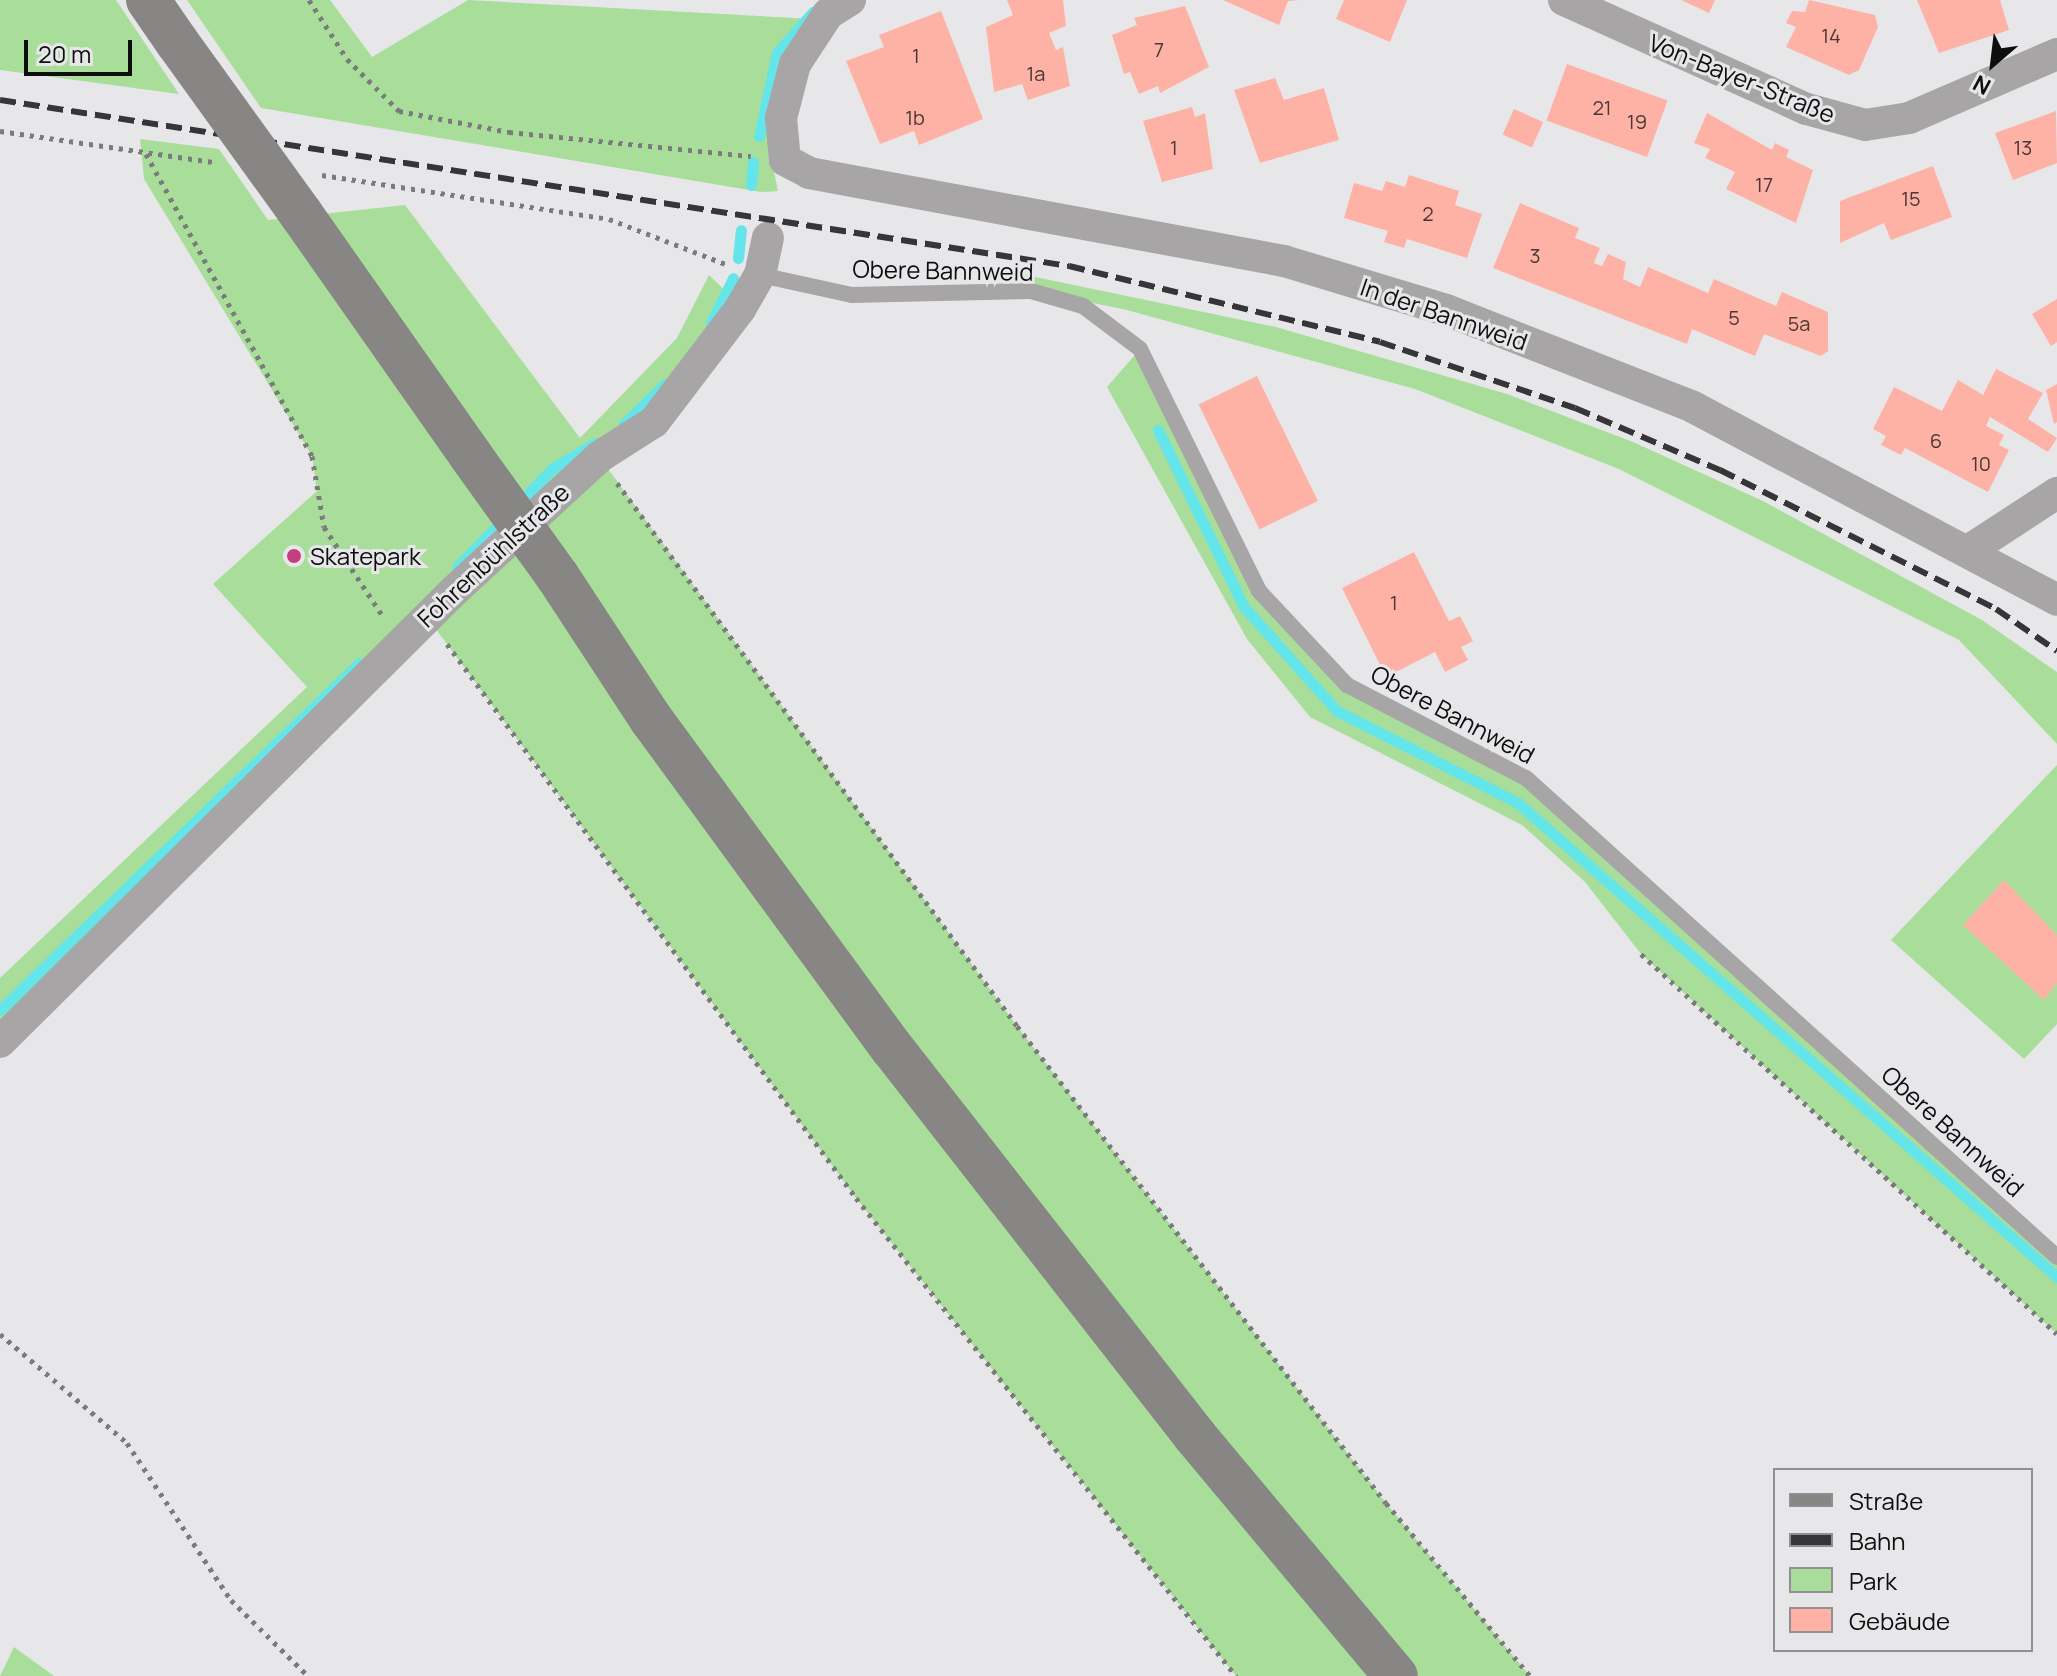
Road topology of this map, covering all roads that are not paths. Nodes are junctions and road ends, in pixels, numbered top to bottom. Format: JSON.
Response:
{"nodes":[{"id":1,"x":148,"y":0,"type":"edge"},
{"id":2,"x":850,"y":0,"type":"edge"},
{"id":3,"x":1564,"y":0,"type":"edge"},
{"id":4,"x":2057,"y":54,"type":"edge"},
{"id":5,"x":768,"y":238,"type":"dead end"},
{"id":6,"x":760,"y":275,"type":"junction"},
{"id":7,"x":2057,"y":493,"type":"edge"},
{"id":8,"x":1971,"y":549,"type":"junction"},
{"id":9,"x":2057,"y":600,"type":"edge"},
{"id":10,"x":0,"y":1042,"type":"edge"},
{"id":11,"x":2057,"y":1257,"type":"edge"},
{"id":12,"x":1396,"y":1676,"type":"edge"}],
"edges":[{"from":1,"to":12,"type":"main road","bridge":true},
{"from":2,"to":8,"type":"street","name":"In der Bannweid"},
{"from":3,"to":4,"type":"street","name":"Von-Bayer-Straße"},
{"from":5,"to":6,"type":"street","name":"Fohrenbühlstraße"},
{"from":6,"to":10,"type":"street","name":"Fohrenbühlstraße"},
{"from":6,"to":11,"type":"lane","name":"Obere Bannweid"},
{"from":7,"to":8,"type":"street"},
{"from":8,"to":9,"type":"street","name":"In der Bannweid"}]}
